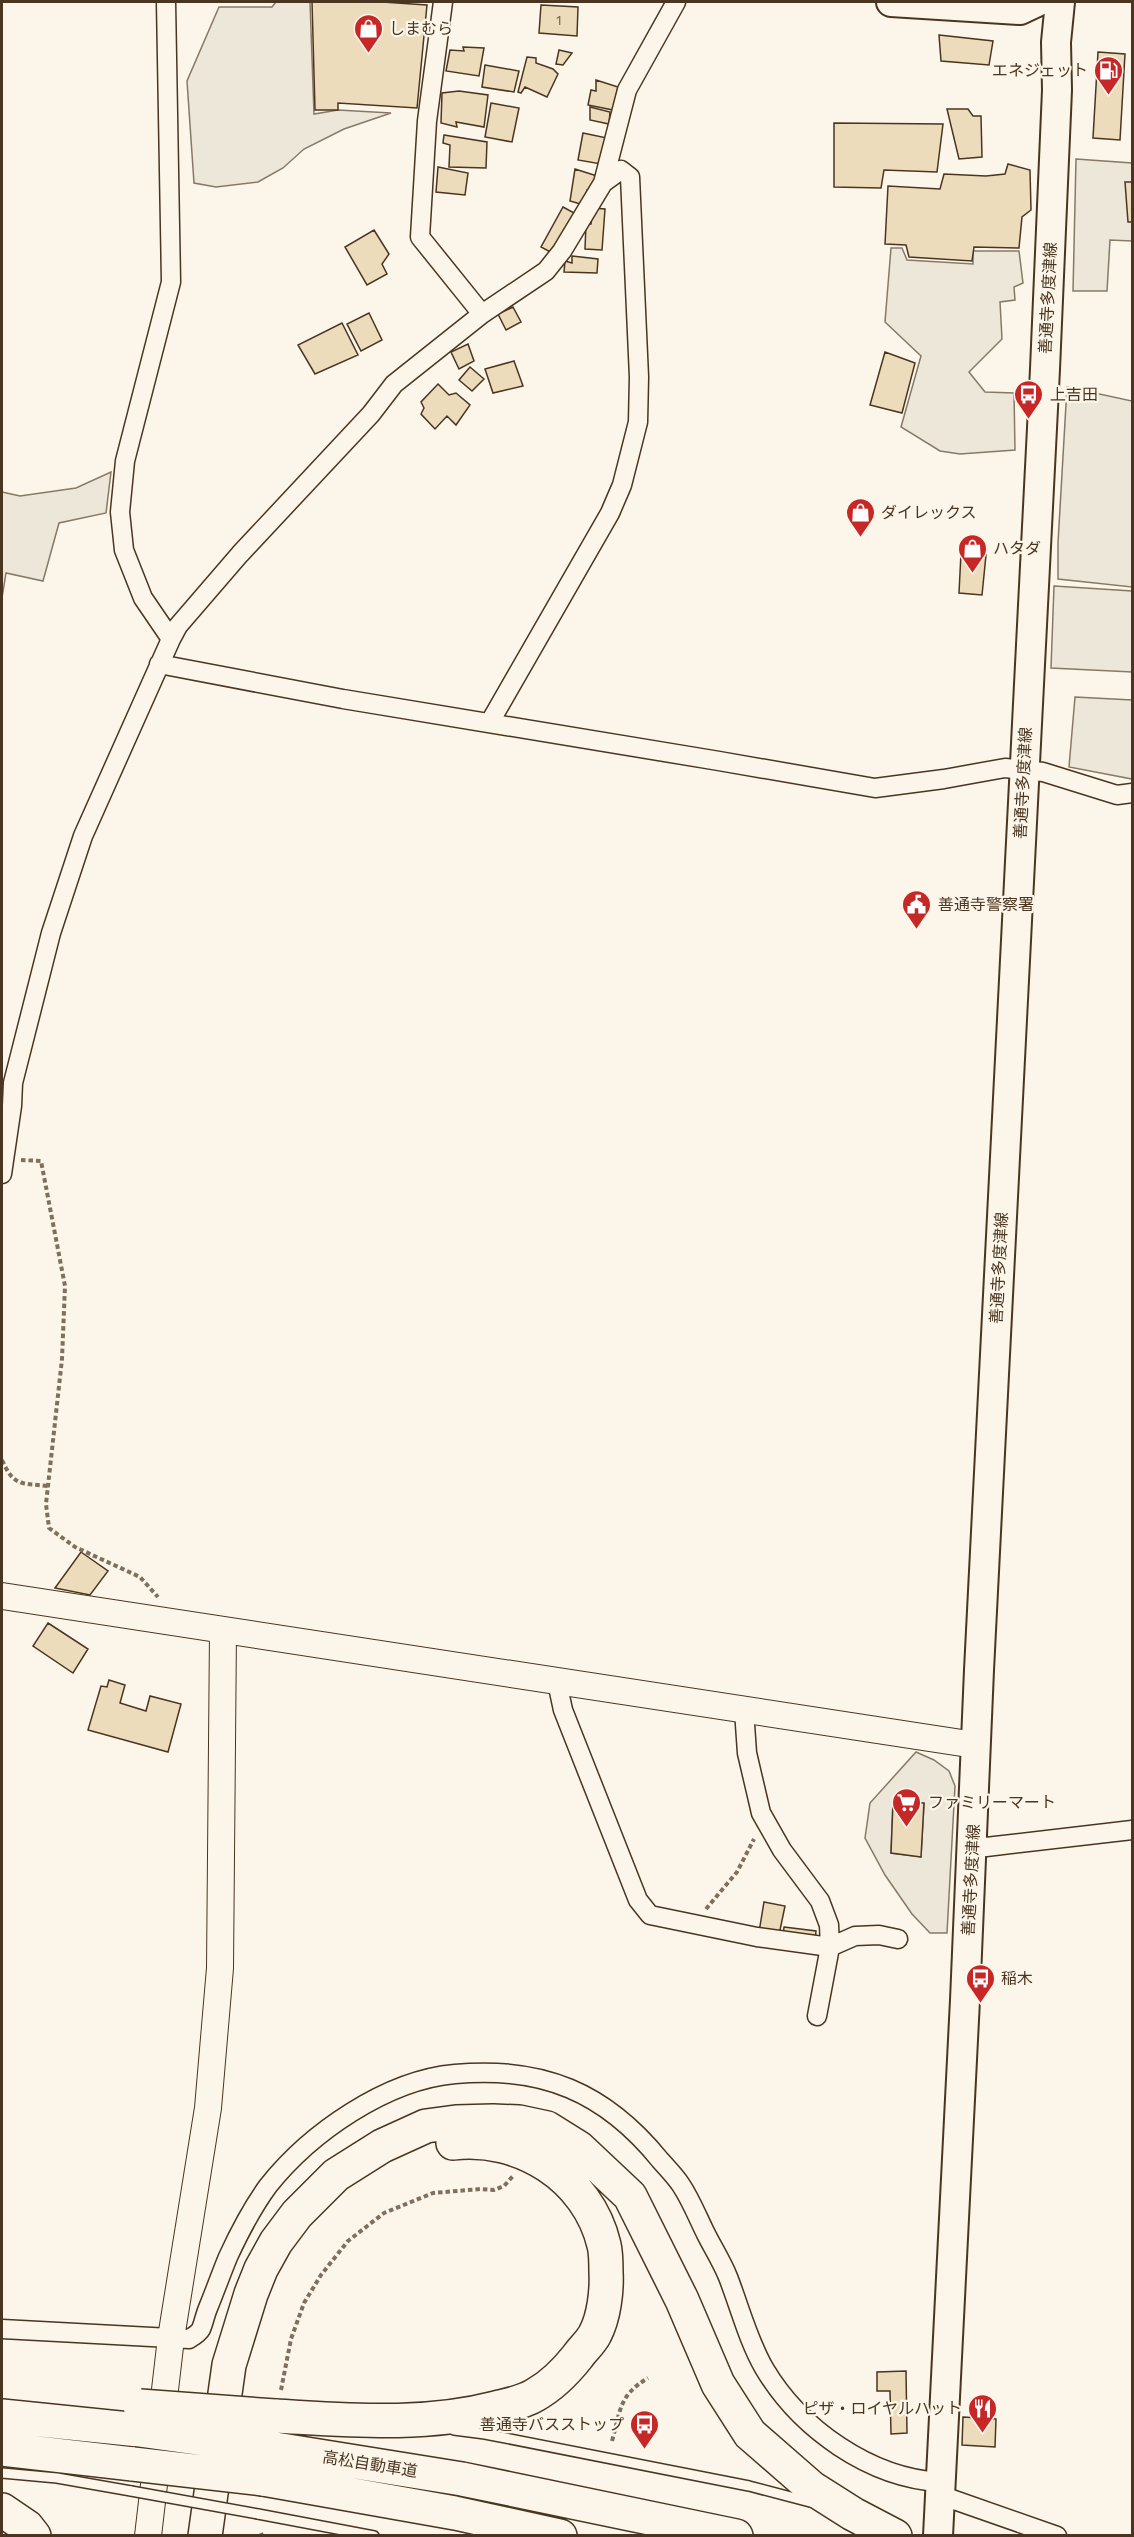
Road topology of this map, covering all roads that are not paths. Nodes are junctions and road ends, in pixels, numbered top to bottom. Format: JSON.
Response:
{"nodes":[{"id":1,"x":166,"y":2,"type":"edge"},
{"id":2,"x":443,"y":2,"type":"edge"},
{"id":3,"x":676,"y":2,"type":"edge"},
{"id":4,"x":891,"y":2,"type":"edge"},
{"id":5,"x":1037,"y":2,"type":"edge"},
{"id":6,"x":1060,"y":2,"type":"edge"},
{"id":7,"x":603,"y":183,"type":"junction"},
{"id":8,"x":482,"y":314,"type":"junction"},
{"id":9,"x":171,"y":639,"type":"junction"},
{"id":10,"x":159,"y":664,"type":"junction"},
{"id":11,"x":490,"y":722,"type":"junction"},
{"id":12,"x":1023,"y":770,"type":"junction"},
{"id":13,"x":1132,"y":793,"type":"edge"},
{"id":14,"x":3,"y":1166,"type":"edge"},
{"id":15,"x":2,"y":1596,"type":"edge"},
{"id":16,"x":223,"y":1631,"type":"junction"},
{"id":17,"x":557,"y":1682,"type":"junction"},
{"id":18,"x":744,"y":1710,"type":"junction"},
{"id":19,"x":975,"y":1745,"type":"junction"},
{"id":20,"x":1132,"y":1830,"type":"edge"},
{"id":21,"x":972,"y":1845,"type":"junction"},
{"id":22,"x":897,"y":1939,"type":"dead end"},
{"id":23,"x":830,"y":1947,"type":"junction"},
{"id":24,"x":817,"y":2016,"type":"dead end"},
{"id":25,"x":2,"y":2329,"type":"edge"},
{"id":26,"x":171,"y":2338,"type":"junction"},
{"id":27,"x":2,"y":2400,"type":"edge"},
{"id":28,"x":2,"y":2416,"type":"edge"},
{"id":29,"x":140,"y":2418,"type":"junction"},
{"id":30,"x":392,"y":2422,"type":"junction"},
{"id":31,"x":2,"y":2449,"type":"edge"},
{"id":32,"x":266,"y":2464,"type":"junction"},
{"id":33,"x":2,"y":2473,"type":"edge"},
{"id":34,"x":132,"y":2477,"type":"junction"},
{"id":35,"x":940,"y":2489,"type":"junction"},
{"id":36,"x":2,"y":2510,"type":"edge"},
{"id":37,"x":853,"y":2514,"type":"junction"},
{"id":38,"x":34,"y":2535,"type":"edge"},
{"id":39,"x":148,"y":2535,"type":"edge"},
{"id":40,"x":205,"y":2535,"type":"edge"},
{"id":41,"x":227,"y":2535,"type":"edge"},
{"id":42,"x":374,"y":2535,"type":"edge"},
{"id":43,"x":560,"y":2535,"type":"edge"},
{"id":44,"x":735,"y":2535,"type":"edge"},
{"id":45,"x":895,"y":2535,"type":"edge"},
{"id":46,"x":938,"y":2535,"type":"edge"},
{"id":47,"x":1057,"y":2535,"type":"edge"}],
"edges":[{"from":1,"to":9,"type":"street"},
{"from":2,"to":8,"type":"street"},
{"from":3,"to":7,"type":"street"},
{"from":4,"to":5,"type":"main road"},
{"from":6,"to":12,"type":"main road","name":"善通寺多度津線"},
{"from":7,"to":8,"type":"street"},
{"from":7,"to":11,"type":"street"},
{"from":8,"to":9,"type":"street"},
{"from":9,"to":10,"type":"street"},
{"from":10,"to":11,"type":"street"},
{"from":10,"to":14,"type":"street"},
{"from":11,"to":12,"type":"street"},
{"from":12,"to":13,"type":"street"},
{"from":12,"to":19,"type":"main road","name":"善通寺多度津線"},
{"from":15,"to":16,"type":"street"},
{"from":16,"to":17,"type":"street"},
{"from":16,"to":26,"type":"street"},
{"from":17,"to":18,"type":"street"},
{"from":17,"to":23,"type":"street"},
{"from":18,"to":19,"type":"street"},
{"from":18,"to":23,"type":"street"},
{"from":19,"to":21,"type":"main road","name":"善通寺多度津線"},
{"from":20,"to":21,"type":"street"},
{"from":21,"to":35,"type":"main road","name":"善通寺多度津線"},
{"from":22,"to":23,"type":"street"},
{"from":23,"to":24,"type":"street"},
{"from":25,"to":26,"type":"street"},
{"from":26,"to":35,"type":"street"},
{"from":26,"to":39,"type":"street"},
{"from":27,"to":29,"type":"highway"},
{"from":28,"to":29,"type":"highway","name":"高松自動車道"},
{"from":29,"to":30,"type":"highway","bridge":true},
{"from":29,"to":32,"type":"highway","name":"高松自動車道","bridge":true},
{"from":30,"to":37,"type":"lane"},
{"from":30,"to":41,"type":"highway"},
{"from":31,"to":34,"type":"highway","name":"高松自動車道"},
{"from":32,"to":34,"type":"highway","name":"高松自動車道","bridge":true},
{"from":32,"to":43,"type":"highway","name":"高松自動車道"},
{"from":32,"to":44,"type":"highway","name":"高松自動車道"},
{"from":33,"to":34,"type":"lane"},
{"from":34,"to":42,"type":"lane","bridge":true},
{"from":35,"to":46,"type":"main road","name":"善通寺多度津線"},
{"from":35,"to":47,"type":"street"},
{"from":36,"to":38,"type":"highway"},
{"from":37,"to":40,"type":"highway"},
{"from":37,"to":45,"type":"highway"}]}
